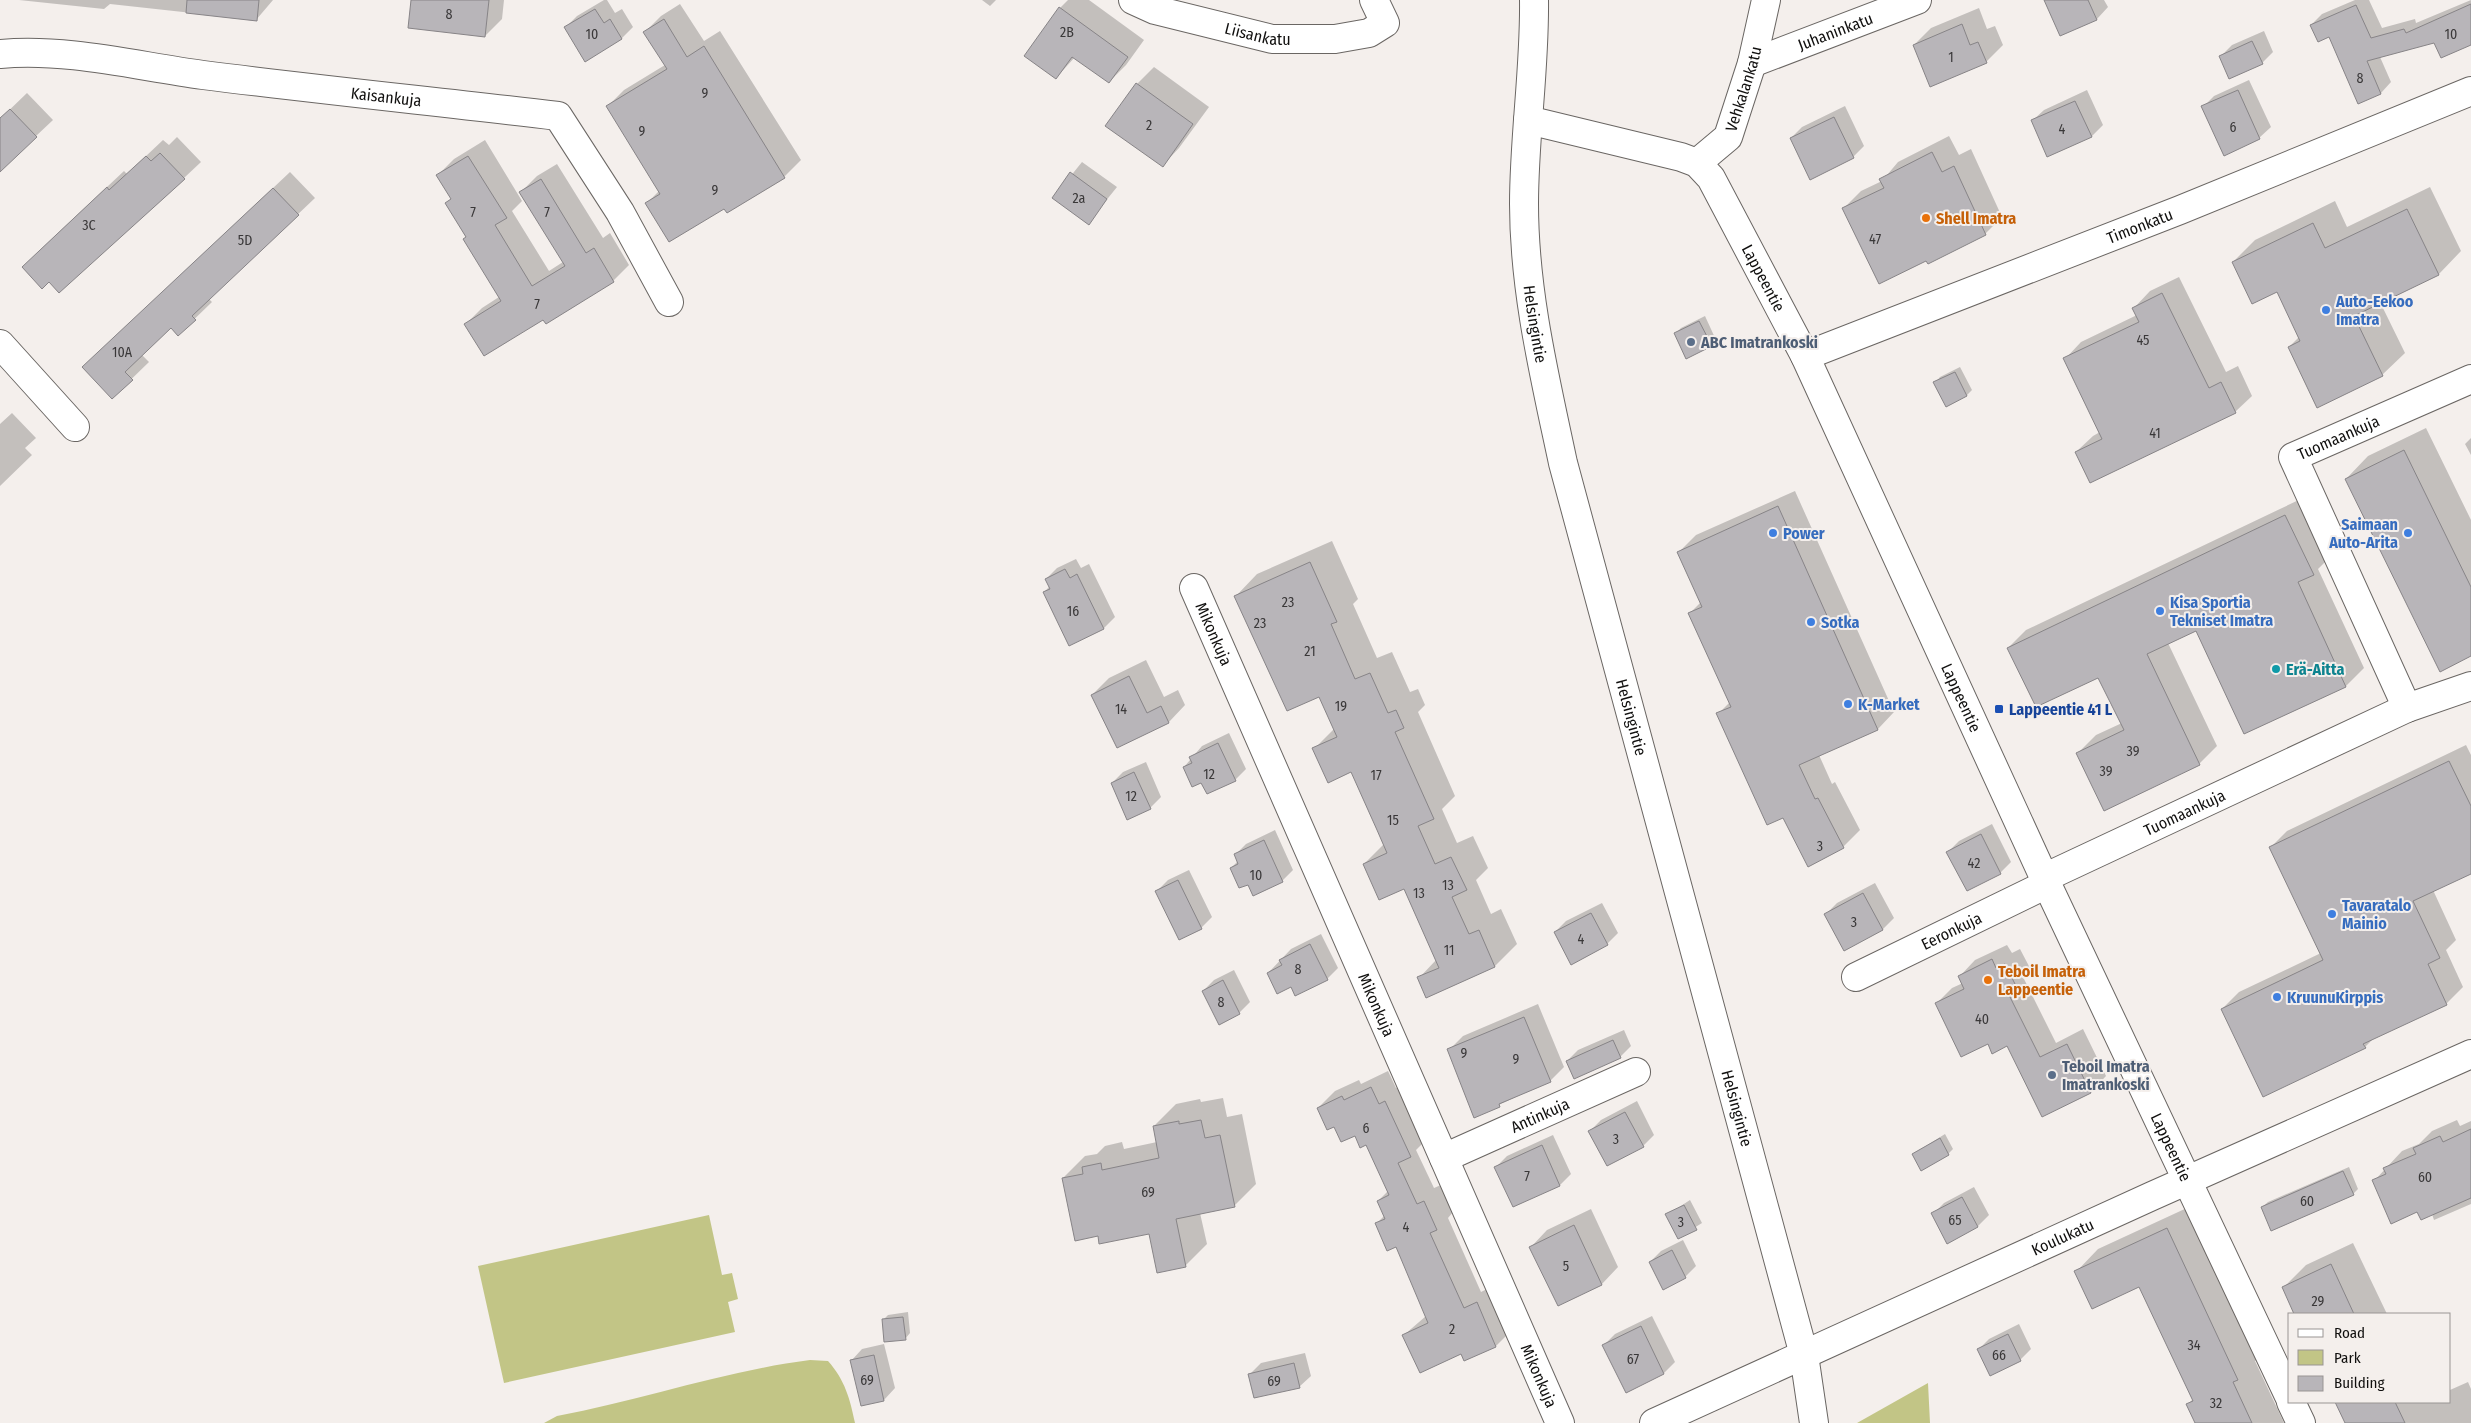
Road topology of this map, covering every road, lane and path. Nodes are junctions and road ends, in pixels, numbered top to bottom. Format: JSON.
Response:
{"nodes":[{"id":1,"x":1133,"y":0,"type":"edge"},
{"id":2,"x":1534,"y":0,"type":"edge"},
{"id":3,"x":1766,"y":0,"type":"edge"},
{"id":4,"x":1917,"y":0,"type":"edge"},
{"id":5,"x":1380,"y":12,"type":"edge"},
{"id":6,"x":0,"y":54,"type":"edge"},
{"id":7,"x":1752,"y":63,"type":"junction"},
{"id":8,"x":2471,"y":91,"type":"edge"},
{"id":9,"x":1528,"y":120,"type":"junction"},
{"id":10,"x":1697,"y":163,"type":"junction"},
{"id":11,"x":669,"y":302,"type":"dead end"},
{"id":12,"x":0,"y":344,"type":"edge"},
{"id":13,"x":1805,"y":356,"type":"junction"},
{"id":14,"x":2471,"y":379,"type":"edge"},
{"id":15,"x":76,"y":427,"type":"dead end"},
{"id":16,"x":1194,"y":588,"type":"dead end"},
{"id":17,"x":2471,"y":686,"type":"edge"},
{"id":18,"x":2407,"y":708,"type":"junction"},
{"id":19,"x":2045,"y":881,"type":"junction"},
{"id":20,"x":1856,"y":977,"type":"dead end"},
{"id":21,"x":2471,"y":1054,"type":"edge"},
{"id":22,"x":1636,"y":1072,"type":"dead end"},
{"id":23,"x":1444,"y":1158,"type":"junction"},
{"id":24,"x":2187,"y":1181,"type":"junction"},
{"id":25,"x":1804,"y":1356,"type":"junction"},
{"id":26,"x":2288,"y":1394,"type":"edge"},
{"id":27,"x":2292,"y":1403,"type":"edge"},
{"id":28,"x":1560,"y":1423,"type":"edge"},
{"id":29,"x":1654,"y":1423,"type":"edge"},
{"id":30,"x":1814,"y":1423,"type":"edge"},
{"id":31,"x":2302,"y":1423,"type":"edge"}],
"edges":[{"from":1,"to":5,"type":"street","name":"Liisankatu"},
{"from":2,"to":9,"type":"street","name":"Helsingintie"},
{"from":3,"to":7,"type":"street","name":"Vehkalankatu"},
{"from":4,"to":7,"type":"street","name":"Juhaninkatu"},
{"from":6,"to":11,"type":"street","name":"Kaisankuja"},
{"from":7,"to":10,"type":"street","name":"Vehkalankatu"},
{"from":8,"to":13,"type":"street","name":"Timonkatu"},
{"from":9,"to":10,"type":"street"},
{"from":9,"to":25,"type":"street","name":"Helsingintie"},
{"from":10,"to":13,"type":"street","name":"Lappeentie"},
{"from":12,"to":15,"type":"street"},
{"from":13,"to":19,"type":"street","name":"Lappeentie"},
{"from":14,"to":18,"type":"street","name":"Tuomaankuja"},
{"from":16,"to":23,"type":"street","name":"Mikonkuja"},
{"from":17,"to":18,"type":"street","name":"Tuomaankuja"},
{"from":18,"to":19,"type":"street","name":"Tuomaankuja"},
{"from":19,"to":20,"type":"street","name":"Eeronkuja"},
{"from":19,"to":24,"type":"street","name":"Lappeentie"},
{"from":21,"to":24,"type":"street","name":"Koulukatu"},
{"from":22,"to":23,"type":"street","name":"Antinkuja"},
{"from":23,"to":28,"type":"street","name":"Mikonkuja"},
{"from":24,"to":25,"type":"street","name":"Koulukatu"},
{"from":24,"to":26,"type":"street","name":"Lappeentie"},
{"from":25,"to":29,"type":"street","name":"Koulukatu"},
{"from":25,"to":30,"type":"street","name":"Helsingintie"},
{"from":27,"to":31,"type":"street","name":"Lappeentie"}]}
